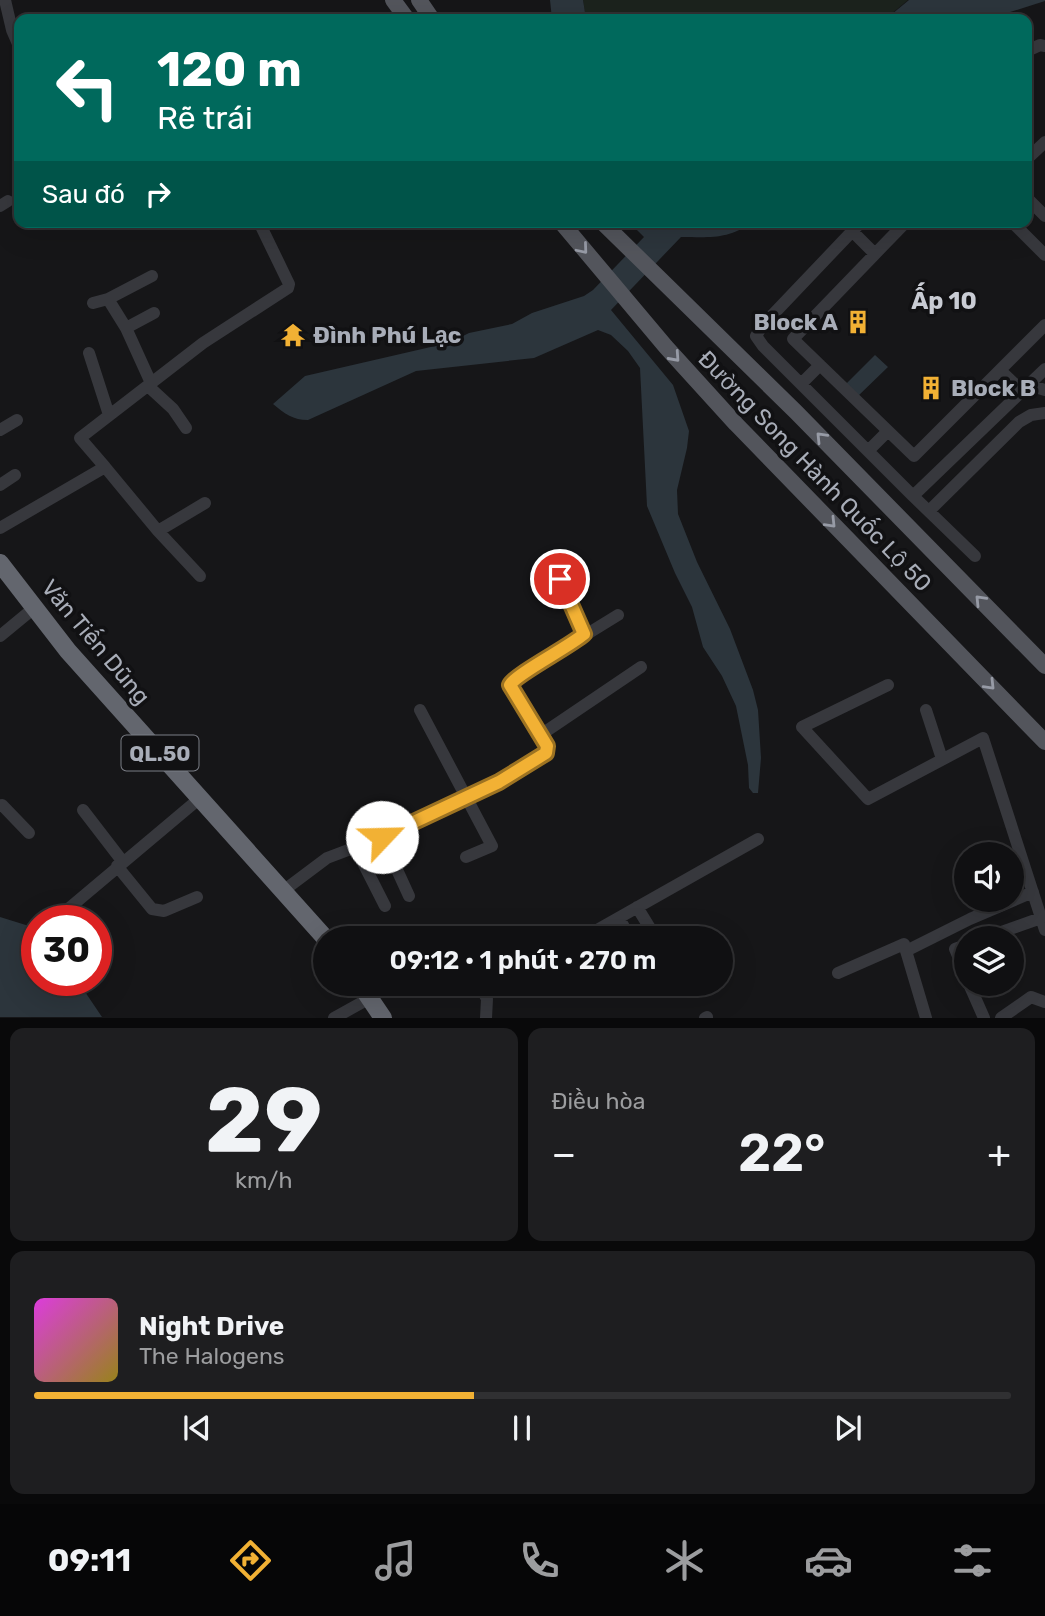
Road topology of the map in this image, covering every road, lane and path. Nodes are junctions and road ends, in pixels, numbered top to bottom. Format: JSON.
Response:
{"nodes":[{"id":1,"x":5,"y":0,"type":"edge"},
{"id":2,"x":14,"y":35,"type":"edge"},
{"id":3,"x":1045,"y":142,"type":"edge"},
{"id":4,"x":1032,"y":154,"type":"edge"},
{"id":5,"x":1032,"y":203,"type":"edge"},
{"id":6,"x":1045,"y":216,"type":"edge"},
{"id":7,"x":262,"y":228,"type":"edge"},
{"id":8,"x":566,"y":228,"type":"edge"},
{"id":9,"x":608,"y":228,"type":"edge"},
{"id":10,"x":855,"y":228,"type":"edge"},
{"id":11,"x":857,"y":228,"type":"edge"},
{"id":12,"x":900,"y":228,"type":"edge"},
{"id":13,"x":1018,"y":228,"type":"edge"},
{"id":14,"x":875,"y":254,"type":"junction"},
{"id":15,"x":1045,"y":255,"type":"edge"},
{"id":16,"x":152,"y":276,"type":"dead end"},
{"id":17,"x":108,"y":299,"type":"junction"},
{"id":18,"x":93,"y":303,"type":"dead end"},
{"id":19,"x":154,"y":313,"type":"dead end"},
{"id":20,"x":1045,"y":325,"type":"edge"},
{"id":21,"x":126,"y":328,"type":"junction"},
{"id":22,"x":89,"y":354,"type":"dead end"},
{"id":23,"x":820,"y":365,"type":"junction"},
{"id":24,"x":1045,"y":369,"type":"edge"},
{"id":25,"x":1000,"y":370,"type":"junction"},
{"id":26,"x":801,"y":384,"type":"junction"},
{"id":27,"x":149,"y":385,"type":"junction"},
{"id":28,"x":1025,"y":388,"type":"junction"},
{"id":29,"x":1045,"y":390,"type":"edge"},
{"id":30,"x":1045,"y":413,"type":"edge"},
{"id":31,"x":110,"y":415,"type":"junction"},
{"id":32,"x":17,"y":420,"type":"dead end"},
{"id":33,"x":186,"y":428,"type":"dead end"},
{"id":34,"x":0,"y":430,"type":"edge"},
{"id":35,"x":888,"y":431,"type":"junction"},
{"id":36,"x":868,"y":451,"type":"junction"},
{"id":37,"x":105,"y":467,"type":"junction"},
{"id":38,"x":15,"y":475,"type":"dead end"},
{"id":39,"x":0,"y":485,"type":"edge"},
{"id":40,"x":913,"y":496,"type":"junction"},
{"id":41,"x":205,"y":503,"type":"dead end"},
{"id":42,"x":929,"y":512,"type":"junction"},
{"id":43,"x":0,"y":528,"type":"edge"},
{"id":44,"x":159,"y":531,"type":"junction"},
{"id":45,"x":975,"y":556,"type":"dead end"},
{"id":46,"x":0,"y":564,"type":"edge"},
{"id":47,"x":200,"y":576,"type":"dead end"},
{"id":48,"x":560,"y":579,"type":"dead end"},
{"id":49,"x":34,"y":608,"type":"junction"},
{"id":50,"x":618,"y":615,"type":"dead end"},
{"id":51,"x":584,"y":634,"type":"junction"},
{"id":52,"x":0,"y":636,"type":"edge"},
{"id":53,"x":1045,"y":666,"type":"edge"},
{"id":54,"x":640,"y":667,"type":"dead end"},
{"id":55,"x":888,"y":685,"type":"dead end"},
{"id":56,"x":926,"y":709,"type":"dead end"},
{"id":57,"x":420,"y":710,"type":"dead end"},
{"id":58,"x":539,"y":736,"type":"junction"},
{"id":59,"x":1045,"y":742,"type":"edge"},
{"id":60,"x":942,"y":760,"type":"junction"},
{"id":61,"x":466,"y":797,"type":"junction"},
{"id":62,"x":200,"y":799,"type":"junction"},
{"id":63,"x":1,"y":804,"type":"edge"},
{"id":64,"x":83,"y":810,"type":"dead end"},
{"id":65,"x":29,"y":833,"type":"dead end"},
{"id":66,"x":382,"y":837,"type":"junction"},
{"id":67,"x":758,"y":839,"type":"dead end"},
{"id":68,"x":1011,"y":842,"type":"edge"},
{"id":69,"x":355,"y":848,"type":"junction"},
{"id":70,"x":466,"y":857,"type":"dead end"},
{"id":71,"x":120,"y":864,"type":"junction"},
{"id":72,"x":1024,"y":878,"type":"edge"},
{"id":73,"x":282,"y":891,"type":"junction"},
{"id":74,"x":1032,"y":892,"type":"junction"},
{"id":75,"x":409,"y":896,"type":"dead end"},
{"id":76,"x":197,"y":897,"type":"dead end"},
{"id":77,"x":72,"y":905,"type":"edge"},
{"id":78,"x":385,"y":906,"type":"dead end"},
{"id":79,"x":637,"y":908,"type":"junction"},
{"id":80,"x":619,"y":918,"type":"junction"},
{"id":81,"x":1043,"y":924,"type":"edge"},
{"id":82,"x":314,"y":926,"type":"edge"},
{"id":83,"x":605,"y":926,"type":"edge"},
{"id":84,"x":623,"y":926,"type":"edge"},
{"id":85,"x":648,"y":926,"type":"edge"},
{"id":86,"x":1024,"y":929,"type":"edge"},
{"id":87,"x":906,"y":951,"type":"junction"},
{"id":88,"x":838,"y":973,"type":"dead end"},
{"id":89,"x":359,"y":996,"type":"edge"},
{"id":90,"x":368,"y":996,"type":"edge"},
{"id":91,"x":486,"y":996,"type":"edge"},
{"id":92,"x":974,"y":996,"type":"edge"},
{"id":93,"x":1045,"y":1002,"type":"edge"},
{"id":94,"x":334,"y":1017,"type":"edge"},
{"id":95,"x":383,"y":1017,"type":"edge"},
{"id":96,"x":486,"y":1017,"type":"edge"},
{"id":97,"x":926,"y":1017,"type":"edge"},
{"id":98,"x":984,"y":1017,"type":"edge"},
{"id":99,"x":1001,"y":1017,"type":"edge"}],
"edges":[{"from":1,"to":2,"type":"street"},
{"from":3,"to":4,"type":"street"},
{"from":5,"to":6,"type":"street"},
{"from":7,"to":27,"type":"street"},
{"from":8,"to":59,"type":"main road","name":"Đường Song Hành Quốc Lộ 50","one_way":true},
{"from":53,"to":9,"type":"main road","name":"Đường Song Hành Quốc Lộ 50","one_way":true},
{"from":10,"to":26,"type":"street"},
{"from":11,"to":14,"type":"street"},
{"from":12,"to":14,"type":"street"},
{"from":13,"to":15,"type":"street"},
{"from":14,"to":23,"type":"street"},
{"from":16,"to":17,"type":"street"},
{"from":17,"to":18,"type":"street"},
{"from":17,"to":21,"type":"street"},
{"from":19,"to":21,"type":"street"},
{"from":20,"to":25,"type":"street"},
{"from":21,"to":27,"type":"street"},
{"from":22,"to":31,"type":"street"},
{"from":23,"to":26,"type":"street"},
{"from":23,"to":35,"type":"street"},
{"from":24,"to":28,"type":"street"},
{"from":25,"to":28,"type":"street"},
{"from":25,"to":35,"type":"street"},
{"from":26,"to":36,"type":"street"},
{"from":27,"to":31,"type":"street"},
{"from":27,"to":33,"type":"street"},
{"from":28,"to":29,"type":"street"},
{"from":28,"to":40,"type":"street"},
{"from":30,"to":42,"type":"street"},
{"from":31,"to":37,"type":"street"},
{"from":32,"to":34,"type":"street"},
{"from":35,"to":36,"type":"street"},
{"from":36,"to":40,"type":"street"},
{"from":37,"to":43,"type":"street"},
{"from":37,"to":44,"type":"street"},
{"from":38,"to":39,"type":"street"},
{"from":40,"to":42,"type":"street"},
{"from":41,"to":44,"type":"street"},
{"from":42,"to":45,"type":"street"},
{"from":44,"to":47,"type":"street"},
{"from":46,"to":49,"type":"highway","name":"Văn Tiến Dũng","number":"QL.50"},
{"from":48,"to":51,"type":"street"},
{"from":49,"to":52,"type":"street"},
{"from":49,"to":62,"type":"highway","name":"Văn Tiến Dũng","number":"QL.50"},
{"from":50,"to":51,"type":"street"},
{"from":51,"to":58,"type":"street"},
{"from":54,"to":58,"type":"street"},
{"from":55,"to":60,"type":"street"},
{"from":56,"to":60,"type":"street"},
{"from":57,"to":61,"type":"street"},
{"from":58,"to":61,"type":"street"},
{"from":60,"to":68,"type":"street"},
{"from":61,"to":66,"type":"street"},
{"from":61,"to":70,"type":"street"},
{"from":62,"to":71,"type":"street"},
{"from":62,"to":73,"type":"highway","name":"Văn Tiến Dũng","number":"QL.50"},
{"from":63,"to":65,"type":"street"},
{"from":64,"to":71,"type":"street"},
{"from":66,"to":69,"type":"street"},
{"from":66,"to":75,"type":"street"},
{"from":67,"to":79,"type":"street"},
{"from":69,"to":73,"type":"street"},
{"from":69,"to":78,"type":"street"},
{"from":71,"to":76,"type":"street"},
{"from":71,"to":77,"type":"street"},
{"from":72,"to":74,"type":"street"},
{"from":73,"to":82,"type":"highway","name":"Văn Tiến Dũng","number":"QL.50"},
{"from":74,"to":81,"type":"street"},
{"from":74,"to":87,"type":"street"},
{"from":79,"to":80,"type":"street"},
{"from":79,"to":85,"type":"street"},
{"from":80,"to":83,"type":"street"},
{"from":80,"to":84,"type":"street"},
{"from":81,"to":86,"type":"street"},
{"from":87,"to":88,"type":"street"},
{"from":87,"to":97,"type":"street"},
{"from":89,"to":94,"type":"street"},
{"from":90,"to":95,"type":"highway"},
{"from":91,"to":96,"type":"street"},
{"from":92,"to":98,"type":"street"},
{"from":93,"to":99,"type":"street"}]}
